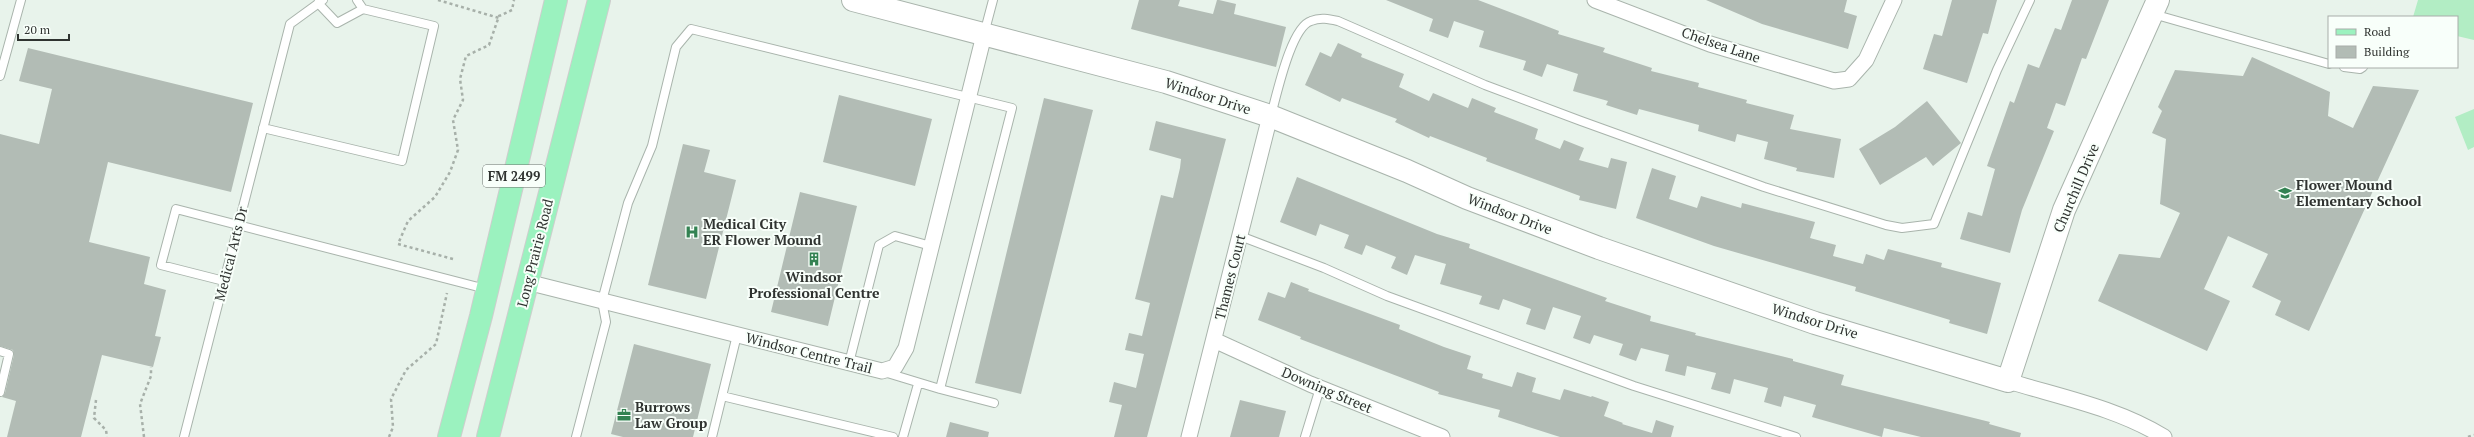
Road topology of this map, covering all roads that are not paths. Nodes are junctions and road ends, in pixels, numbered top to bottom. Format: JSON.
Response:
{"nodes":[{"id":1,"x":21,"y":0,"type":"edge"},
{"id":2,"x":357,"y":0,"type":"edge"},
{"id":3,"x":556,"y":0,"type":"edge"},
{"id":4,"x":600,"y":0,"type":"edge"},
{"id":5,"x":853,"y":0,"type":"edge"},
{"id":6,"x":992,"y":0,"type":"edge"},
{"id":7,"x":1595,"y":0,"type":"edge"},
{"id":8,"x":1894,"y":0,"type":"edge"},
{"id":9,"x":2030,"y":0,"type":"edge"},
{"id":10,"x":320,"y":1,"type":"edge"},
{"id":11,"x":2155,"y":7,"type":"edge"},
{"id":12,"x":363,"y":9,"type":"junction"},
{"id":13,"x":984,"y":34,"type":"junction"},
{"id":14,"x":2328,"y":64,"type":"edge"},
{"id":15,"x":0,"y":75,"type":"edge"},
{"id":16,"x":968,"y":97,"type":"junction"},
{"id":17,"x":1270,"y":116,"type":"junction"},
{"id":18,"x":263,"y":128,"type":"junction"},
{"id":19,"x":238,"y":224,"type":"junction"},
{"id":20,"x":1240,"y":236,"type":"junction"},
{"id":21,"x":931,"y":246,"type":"junction"},
{"id":22,"x":224,"y":281,"type":"junction"},
{"id":23,"x":527,"y":282,"type":"junction"},
{"id":24,"x":487,"y":290,"type":"junction"},
{"id":25,"x":602,"y":301,"type":"junction"},
{"id":26,"x":737,"y":335,"type":"junction"},
{"id":27,"x":1214,"y":340,"type":"junction"},
{"id":28,"x":0,"y":351,"type":"edge"},
{"id":29,"x":850,"y":363,"type":"junction"},
{"id":30,"x":882,"y":371,"type":"junction"},
{"id":31,"x":2008,"y":381,"type":"junction"},
{"id":32,"x":918,"y":384,"type":"junction"},
{"id":33,"x":1320,"y":388,"type":"junction"},
{"id":34,"x":940,"y":389,"type":"junction"},
{"id":35,"x":0,"y":392,"type":"edge"},
{"id":36,"x":722,"y":396,"type":"junction"},
{"id":37,"x":994,"y":403,"type":"dead end"},
{"id":38,"x":1413,"y":432,"type":"edge"},
{"id":39,"x":184,"y":437,"type":"edge"},
{"id":40,"x":449,"y":437,"type":"edge"},
{"id":41,"x":488,"y":437,"type":"edge"},
{"id":42,"x":576,"y":437,"type":"edge"},
{"id":43,"x":712,"y":437,"type":"edge"},
{"id":44,"x":893,"y":437,"type":"edge"},
{"id":45,"x":903,"y":437,"type":"edge"},
{"id":46,"x":1189,"y":437,"type":"edge"},
{"id":47,"x":1305,"y":437,"type":"edge"},
{"id":48,"x":1442,"y":437,"type":"edge"},
{"id":49,"x":1796,"y":437,"type":"edge"},
{"id":50,"x":2164,"y":437,"type":"edge"}],
"edges":[{"from":1,"to":15,"type":"lane"},
{"from":2,"to":12,"type":"lane"},
{"from":3,"to":24,"type":"main road","number":"FM 2499"},
{"from":4,"to":23,"type":"main road","name":"Long Prairie Road","number":"FM 2499"},
{"from":5,"to":13,"type":"street","name":"Windsor Drive"},
{"from":6,"to":13,"type":"lane"},
{"from":7,"to":8,"type":"street","name":"Chelsea Lane"},
{"from":9,"to":17,"type":"lane"},
{"from":10,"to":12,"type":"lane"},
{"from":10,"to":18,"type":"lane","name":"Medical Arts Dr"},
{"from":11,"to":14,"type":"lane"},
{"from":11,"to":31,"type":"street","name":"Churchill Drive"},
{"from":12,"to":18,"type":"lane"},
{"from":13,"to":16,"type":"street","name":"Windsor Centre Trail"},
{"from":13,"to":17,"type":"street","name":"Windsor Drive"},
{"from":16,"to":21,"type":"street","name":"Windsor Centre Trail"},
{"from":16,"to":25,"type":"lane"},
{"from":16,"to":34,"type":"lane"},
{"from":17,"to":20,"type":"street","name":"Thames Court"},
{"from":17,"to":31,"type":"street","name":"Windsor Drive"},
{"from":18,"to":19,"type":"lane","name":"Medical Arts Dr"},
{"from":19,"to":22,"type":"lane","name":"Medical Arts Dr"},
{"from":19,"to":22,"type":"lane"},
{"from":19,"to":24,"type":"lane"},
{"from":20,"to":27,"type":"street","name":"Thames Court"},
{"from":20,"to":49,"type":"lane"},
{"from":21,"to":29,"type":"lane"},
{"from":21,"to":30,"type":"street","name":"Windsor Centre Trail"},
{"from":22,"to":39,"type":"lane","name":"Medical Arts Dr"},
{"from":23,"to":25,"type":"street","name":"Windsor Centre Trail"},
{"from":23,"to":41,"type":"main road","name":"Long Prairie Road","number":"FM 2499"},
{"from":24,"to":40,"type":"main road","number":"FM 2499"},
{"from":25,"to":26,"type":"street","name":"Windsor Centre Trail"},
{"from":25,"to":42,"type":"lane"},
{"from":26,"to":29,"type":"street","name":"Windsor Centre Trail"},
{"from":26,"to":36,"type":"lane"},
{"from":27,"to":33,"type":"street","name":"Downing Street"},
{"from":27,"to":46,"type":"street","name":"Thames Court"},
{"from":28,"to":35,"type":"lane"},
{"from":29,"to":30,"type":"street","name":"Windsor Centre Trail"},
{"from":30,"to":32,"type":"lane"},
{"from":31,"to":50,"type":"street","name":"Windsor Drive"},
{"from":32,"to":34,"type":"lane"},
{"from":32,"to":45,"type":"lane"},
{"from":33,"to":38,"type":"street","name":"Downing Street"},
{"from":33,"to":47,"type":"lane"},
{"from":34,"to":37,"type":"lane"},
{"from":36,"to":43,"type":"lane"},
{"from":36,"to":44,"type":"lane"},
{"from":38,"to":48,"type":"street","name":"Downing Street"}]}
